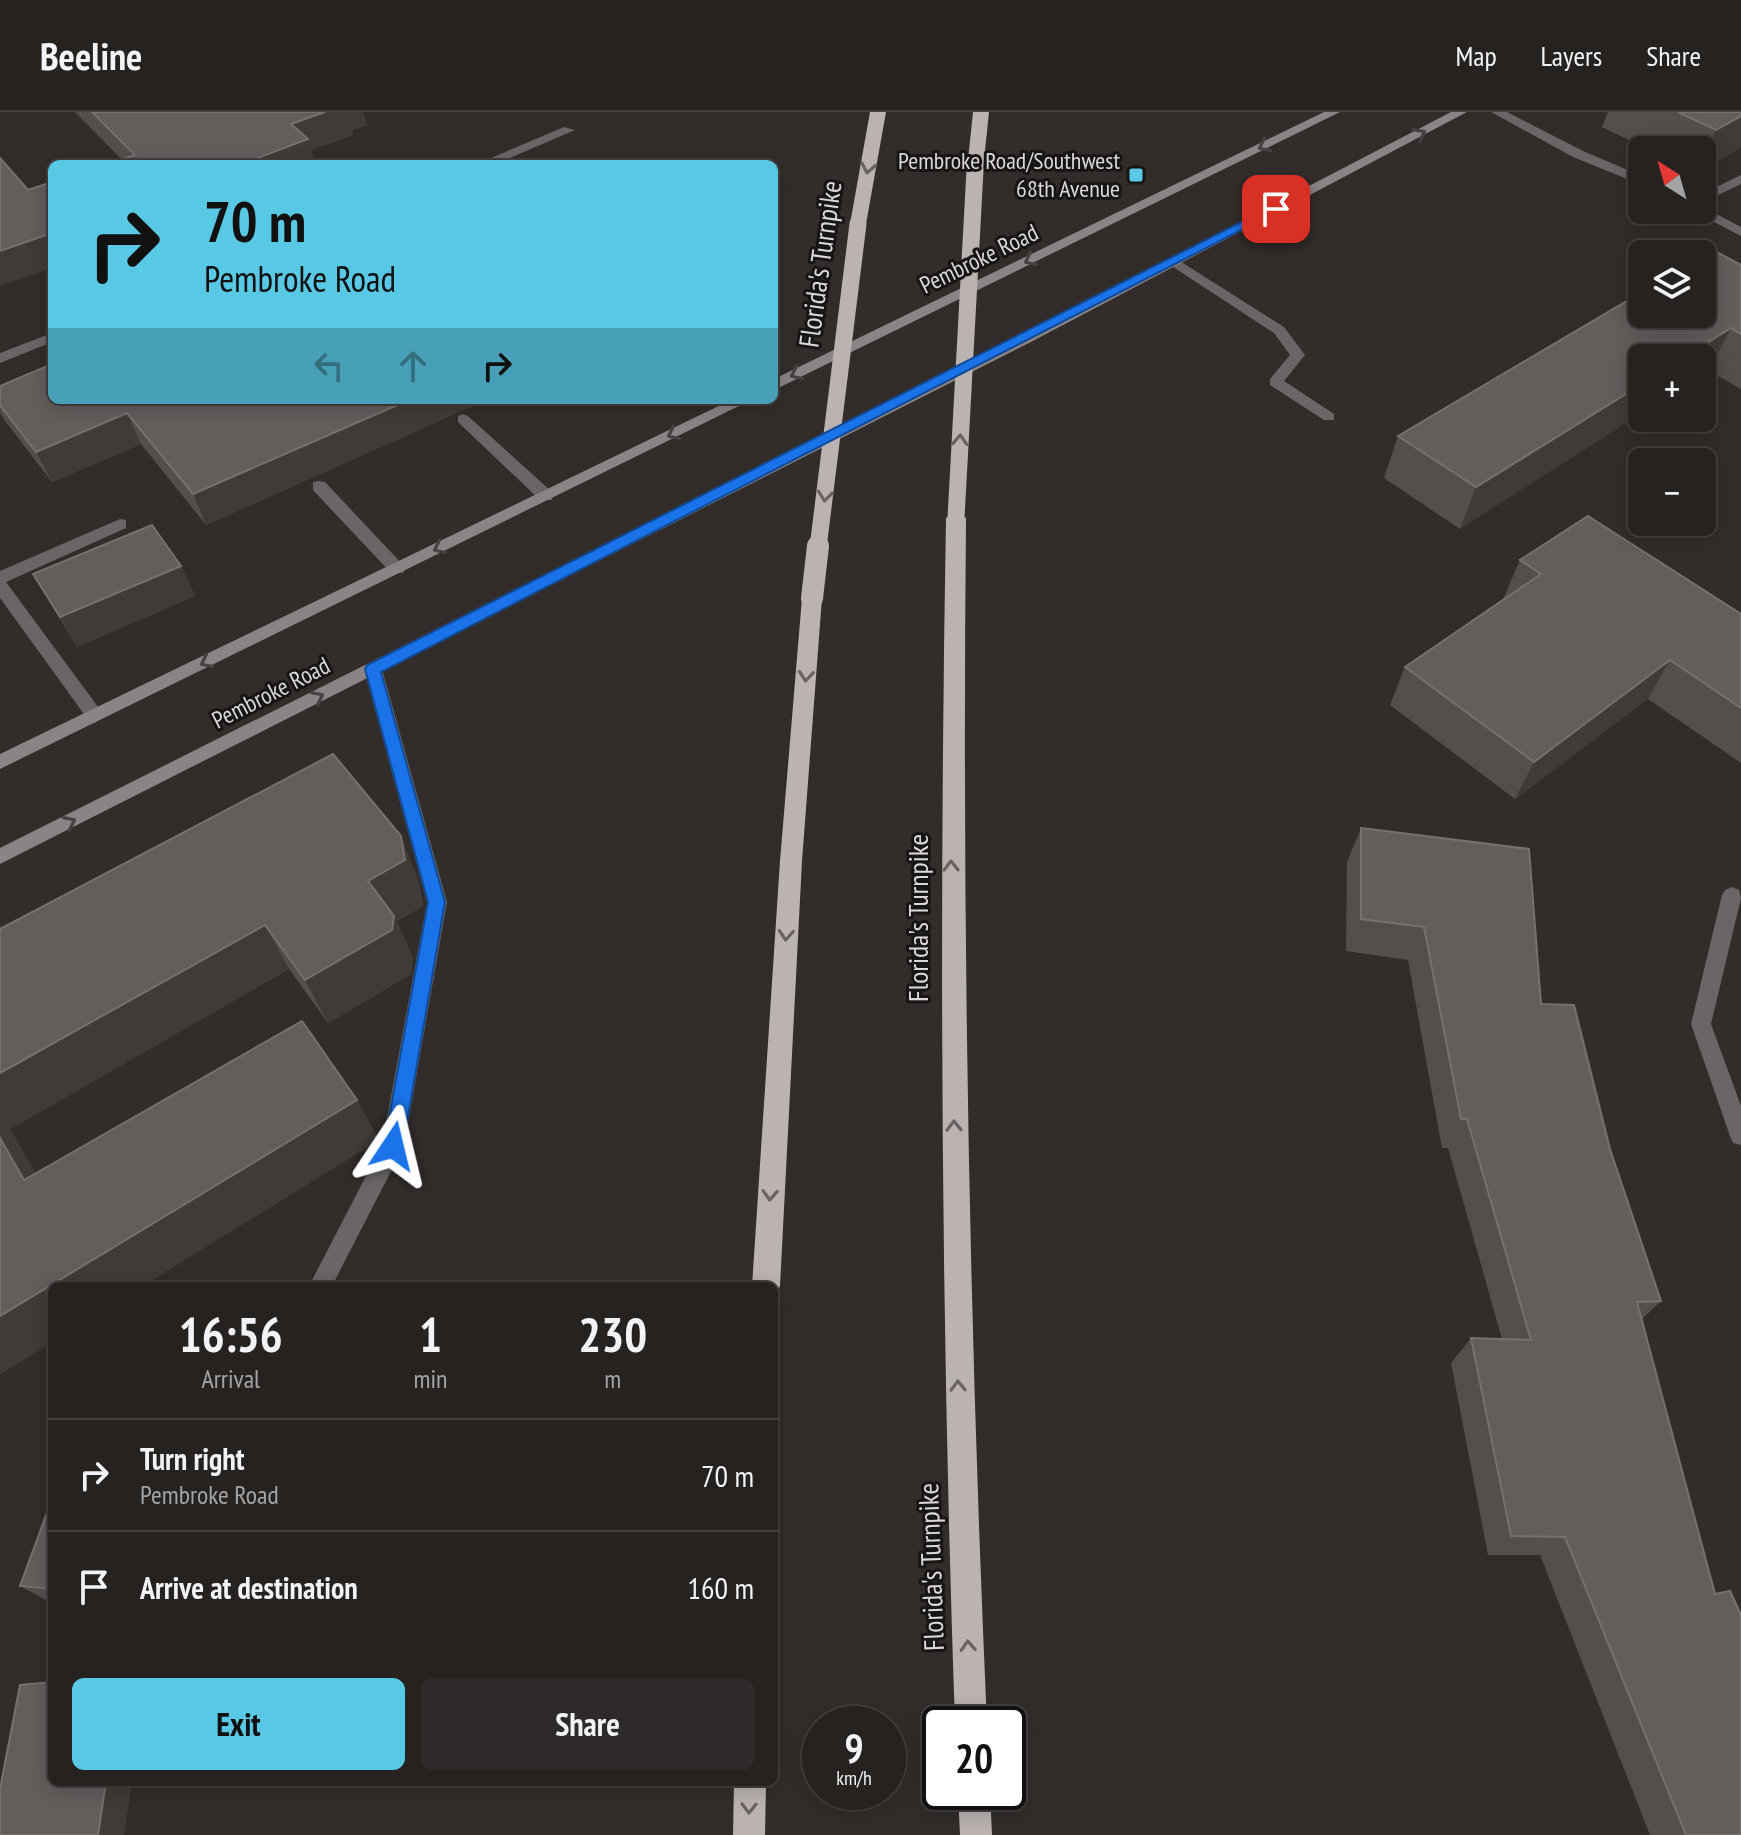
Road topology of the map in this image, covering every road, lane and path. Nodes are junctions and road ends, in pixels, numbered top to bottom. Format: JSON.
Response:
{"nodes":[{"id":1,"x":878,"y":112,"type":"edge"},
{"id":2,"x":981,"y":112,"type":"edge"},
{"id":3,"x":1334,"y":112,"type":"edge"},
{"id":4,"x":1461,"y":112,"type":"edge"},
{"id":5,"x":1497,"y":112,"type":"edge"},
{"id":6,"x":569,"y":130,"type":"dead end"},
{"id":7,"x":494,"y":160,"type":"edge"},
{"id":8,"x":1628,"y":175,"type":"edge"},
{"id":9,"x":1741,"y":179,"type":"edge"},
{"id":10,"x":1716,"y":192,"type":"edge"},
{"id":11,"x":1716,"y":219,"type":"edge"},
{"id":12,"x":1741,"y":232,"type":"edge"},
{"id":13,"x":1175,"y":262,"type":"junction"},
{"id":14,"x":48,"y":339,"type":"edge"},
{"id":15,"x":0,"y":358,"type":"edge"},
{"id":16,"x":778,"y":383,"type":"edge"},
{"id":17,"x":735,"y":404,"type":"edge"},
{"id":18,"x":1329,"y":417,"type":"dead end"},
{"id":19,"x":463,"y":419,"type":"dead end"},
{"id":20,"x":319,"y":486,"type":"dead end"},
{"id":21,"x":546,"y":496,"type":"junction"},
{"id":22,"x":120,"y":524,"type":"dead end"},
{"id":23,"x":397,"y":569,"type":"junction"},
{"id":24,"x":0,"y":578,"type":"edge"},
{"id":25,"x":0,"y":586,"type":"edge"},
{"id":26,"x":373,"y":669,"type":"junction"},
{"id":27,"x":95,"y":716,"type":"junction"},
{"id":28,"x":0,"y":762,"type":"edge"},
{"id":29,"x":0,"y":857,"type":"edge"},
{"id":30,"x":1732,"y":895,"type":"dead end"},
{"id":31,"x":1741,"y":1136,"type":"edge"},
{"id":32,"x":322,"y":1282,"type":"edge"},
{"id":33,"x":766,"y":1282,"type":"edge"},
{"id":34,"x":970,"y":1706,"type":"edge"},
{"id":35,"x":750,"y":1786,"type":"edge"},
{"id":36,"x":975,"y":1810,"type":"edge"},
{"id":37,"x":749,"y":1835,"type":"edge"},
{"id":38,"x":976,"y":1835,"type":"edge"}],
"edges":[{"from":1,"to":33,"type":"highway","name":"Florida's Turnpike","one_way":true,"bridge":true},
{"from":34,"to":2,"type":"highway","name":"Florida's Turnpike","one_way":true,"bridge":true},
{"from":3,"to":16,"type":"main road","name":"Pembroke Road","one_way":true},
{"from":13,"to":4,"type":"main road","name":"Pembroke Road","one_way":true},
{"from":5,"to":8,"type":"street"},
{"from":6,"to":7,"type":"street"},
{"from":9,"to":10,"type":"street"},
{"from":11,"to":12,"type":"street"},
{"from":13,"to":18,"type":"street"},
{"from":13,"to":26,"type":"main road","name":"Pembroke Road"},
{"from":14,"to":15,"type":"street"},
{"from":17,"to":21,"type":"main road","name":"Pembroke Road","one_way":true},
{"from":19,"to":21,"type":"street"},
{"from":20,"to":23,"type":"street"},
{"from":21,"to":23,"type":"main road","name":"Pembroke Road","one_way":true},
{"from":22,"to":24,"type":"street"},
{"from":23,"to":27,"type":"main road","name":"Pembroke Road","one_way":true},
{"from":25,"to":27,"type":"street"},
{"from":29,"to":26,"type":"main road","name":"Pembroke Road","one_way":true},
{"from":26,"to":32,"type":"street"},
{"from":27,"to":28,"type":"main road","name":"Pembroke Road"},
{"from":30,"to":31,"type":"street"},
{"from":35,"to":37,"type":"highway","one_way":true},
{"from":36,"to":38,"type":"highway"}]}
